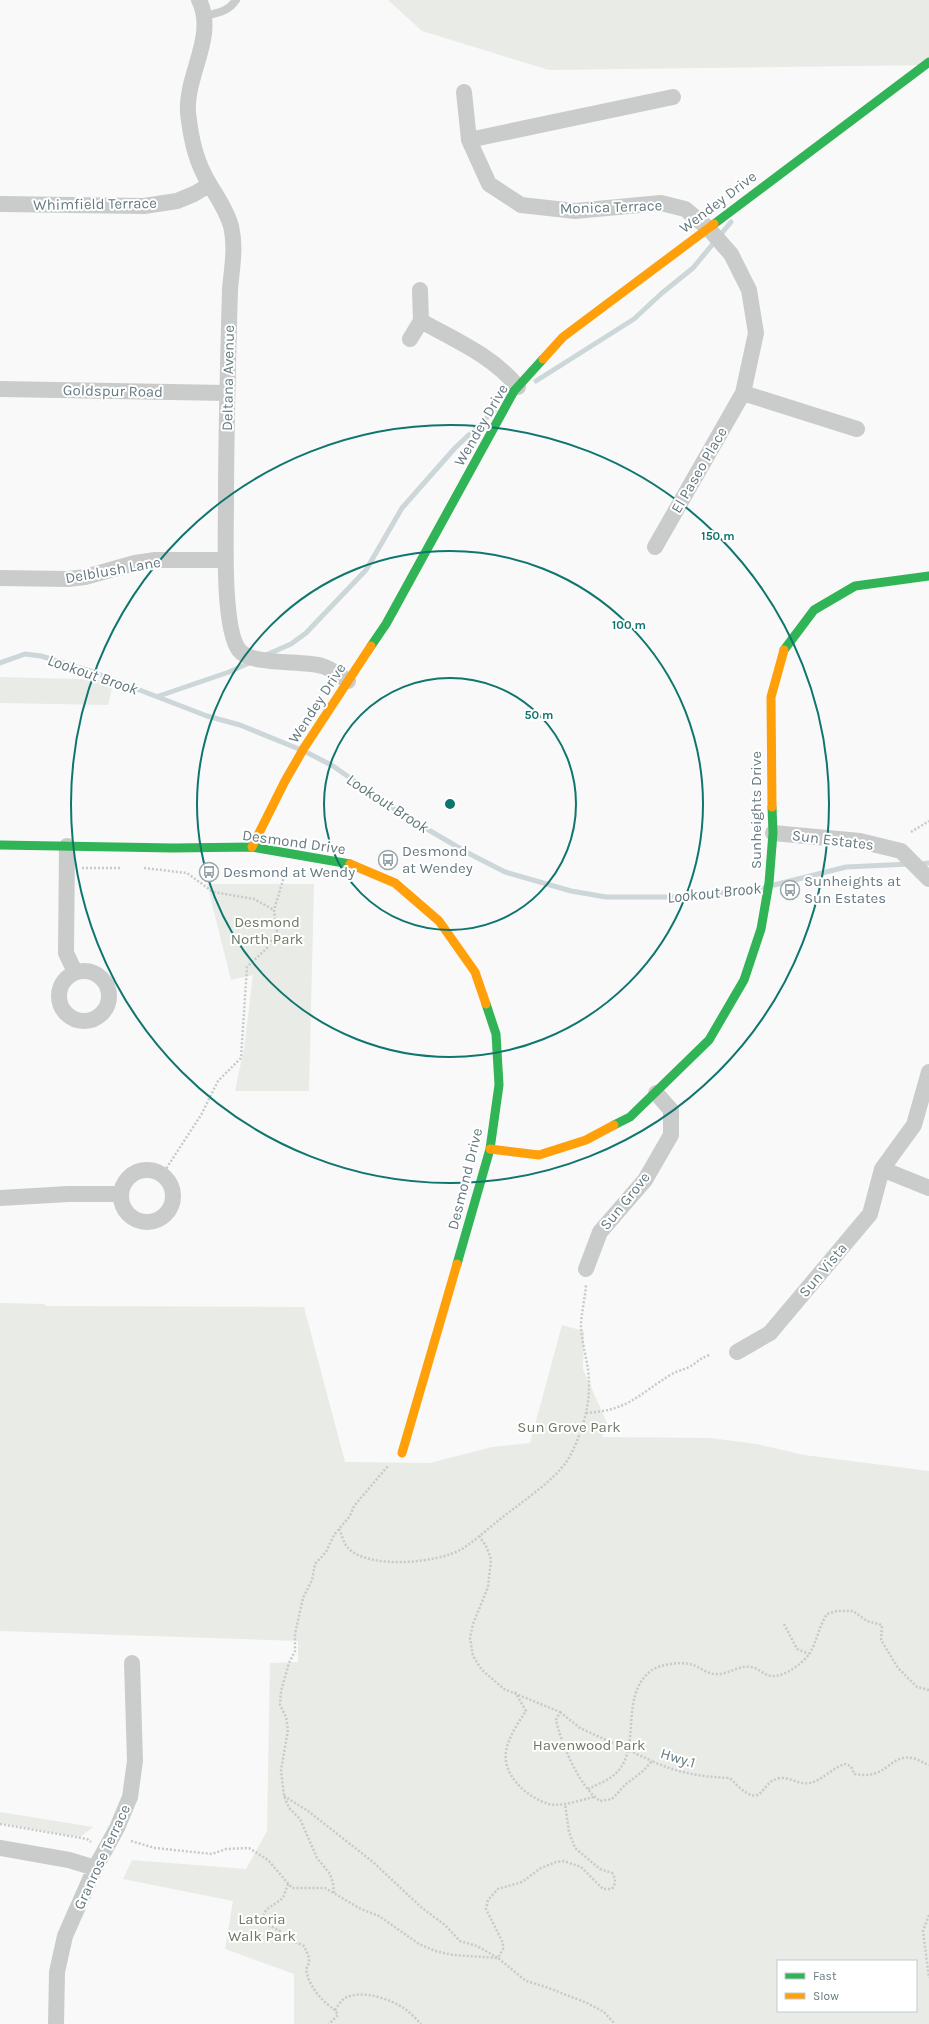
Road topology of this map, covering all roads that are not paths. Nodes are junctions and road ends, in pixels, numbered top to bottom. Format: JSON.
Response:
{"nodes":[{"id":1,"x":199,"y":0,"type":"edge"},
{"id":2,"x":236,"y":0,"type":"edge"},
{"id":3,"x":205,"y":16,"type":"junction"},
{"id":4,"x":929,"y":62,"type":"edge"},
{"id":5,"x":464,"y":92,"type":"dead end"},
{"id":6,"x":673,"y":97,"type":"dead end"},
{"id":7,"x":469,"y":140,"type":"junction"},
{"id":8,"x":209,"y":184,"type":"junction"},
{"id":9,"x":0,"y":204,"type":"edge"},
{"id":10,"x":708,"y":228,"type":"junction"},
{"id":11,"x":420,"y":290,"type":"dead end"},
{"id":12,"x":421,"y":321,"type":"junction"},
{"id":13,"x":410,"y":339,"type":"dead end"},
{"id":14,"x":518,"y":387,"type":"junction"},
{"id":15,"x":0,"y":389,"type":"edge"},
{"id":16,"x":227,"y":393,"type":"junction"},
{"id":17,"x":743,"y":393,"type":"junction"},
{"id":18,"x":857,"y":429,"type":"dead end"},
{"id":19,"x":655,"y":547,"type":"dead end"},
{"id":20,"x":226,"y":560,"type":"junction"},
{"id":21,"x":929,"y":576,"type":"edge"},
{"id":22,"x":0,"y":578,"type":"edge"},
{"id":23,"x":348,"y":682,"type":"junction"},
{"id":24,"x":773,"y":833,"type":"junction"},
{"id":25,"x":0,"y":845,"type":"edge"},
{"id":26,"x":66,"y":846,"type":"junction"},
{"id":27,"x":252,"y":847,"type":"junction"},
{"id":28,"x":929,"y":879,"type":"edge"},
{"id":29,"x":75,"y":972,"type":"dead end"},
{"id":30,"x":929,"y":1072,"type":"edge"},
{"id":31,"x":656,"y":1094,"type":"junction"},
{"id":32,"x":490,"y":1149,"type":"junction"},
{"id":33,"x":882,"y":1169,"type":"junction"},
{"id":34,"x":929,"y":1188,"type":"edge"},
{"id":35,"x":121,"y":1194,"type":"junction"},
{"id":36,"x":0,"y":1198,"type":"edge"},
{"id":37,"x":586,"y":1269,"type":"road end"},
{"id":38,"x":738,"y":1352,"type":"dead end"},
{"id":39,"x":402,"y":1452,"type":"road end"},
{"id":40,"x":132,"y":1663,"type":"dead end"},
{"id":41,"x":0,"y":1848,"type":"edge"},
{"id":42,"x":95,"y":1868,"type":"junction"},
{"id":43,"x":56,"y":2024,"type":"edge"}],
"edges":[{"from":1,"to":3,"type":"street","name":"Deltana Avenue"},
{"from":2,"to":3,"type":"lane"},
{"from":3,"to":8,"type":"street","name":"Deltana Avenue"},
{"from":4,"to":10,"type":"street","name":"Wendey Drive"},
{"from":5,"to":7,"type":"street","name":"Monica Terrace"},
{"from":6,"to":7,"type":"street"},
{"from":7,"to":10,"type":"street","name":"Monica Terrace"},
{"from":8,"to":9,"type":"street","name":"Whimfield Terrace"},
{"from":8,"to":16,"type":"street","name":"Deltana Avenue"},
{"from":10,"to":14,"type":"street","name":"Wendey Drive"},
{"from":10,"to":17,"type":"street","name":"El Paseo Place"},
{"from":11,"to":12,"type":"street"},
{"from":12,"to":13,"type":"street"},
{"from":12,"to":14,"type":"street"},
{"from":14,"to":23,"type":"street","name":"Wendey Drive"},
{"from":15,"to":16,"type":"street","name":"Goldspur Road"},
{"from":16,"to":20,"type":"street","name":"Deltana Avenue"},
{"from":17,"to":18,"type":"street"},
{"from":17,"to":19,"type":"street","name":"El Paseo Place"},
{"from":20,"to":22,"type":"street","name":"Delblush Lane"},
{"from":20,"to":23,"type":"street","name":"Deltana Avenue"},
{"from":21,"to":24,"type":"street","name":"Sunheights Drive"},
{"from":23,"to":27,"type":"street","name":"Wendey Drive"},
{"from":24,"to":28,"type":"street","name":"Sun Estates"},
{"from":24,"to":31,"type":"street","name":"Sunheights Drive"},
{"from":25,"to":26,"type":"street","name":"Desmond Drive"},
{"from":26,"to":27,"type":"street","name":"Desmond Drive"},
{"from":26,"to":29,"type":"street"},
{"from":27,"to":32,"type":"street","name":"Desmond Drive"},
{"from":30,"to":33,"type":"street"},
{"from":31,"to":32,"type":"street","name":"Sunheights Drive"},
{"from":31,"to":37,"type":"street","name":"Sun Grove"},
{"from":32,"to":39,"type":"street","name":"Desmond Drive"},
{"from":33,"to":34,"type":"street"},
{"from":33,"to":38,"type":"street","name":"Sun Vista"},
{"from":35,"to":35,"type":"street"},
{"from":35,"to":36,"type":"street"},
{"from":40,"to":42,"type":"street","name":"Granrose Terrace"},
{"from":41,"to":42,"type":"street"},
{"from":42,"to":43,"type":"street","name":"Granrose Terrace"}]}
